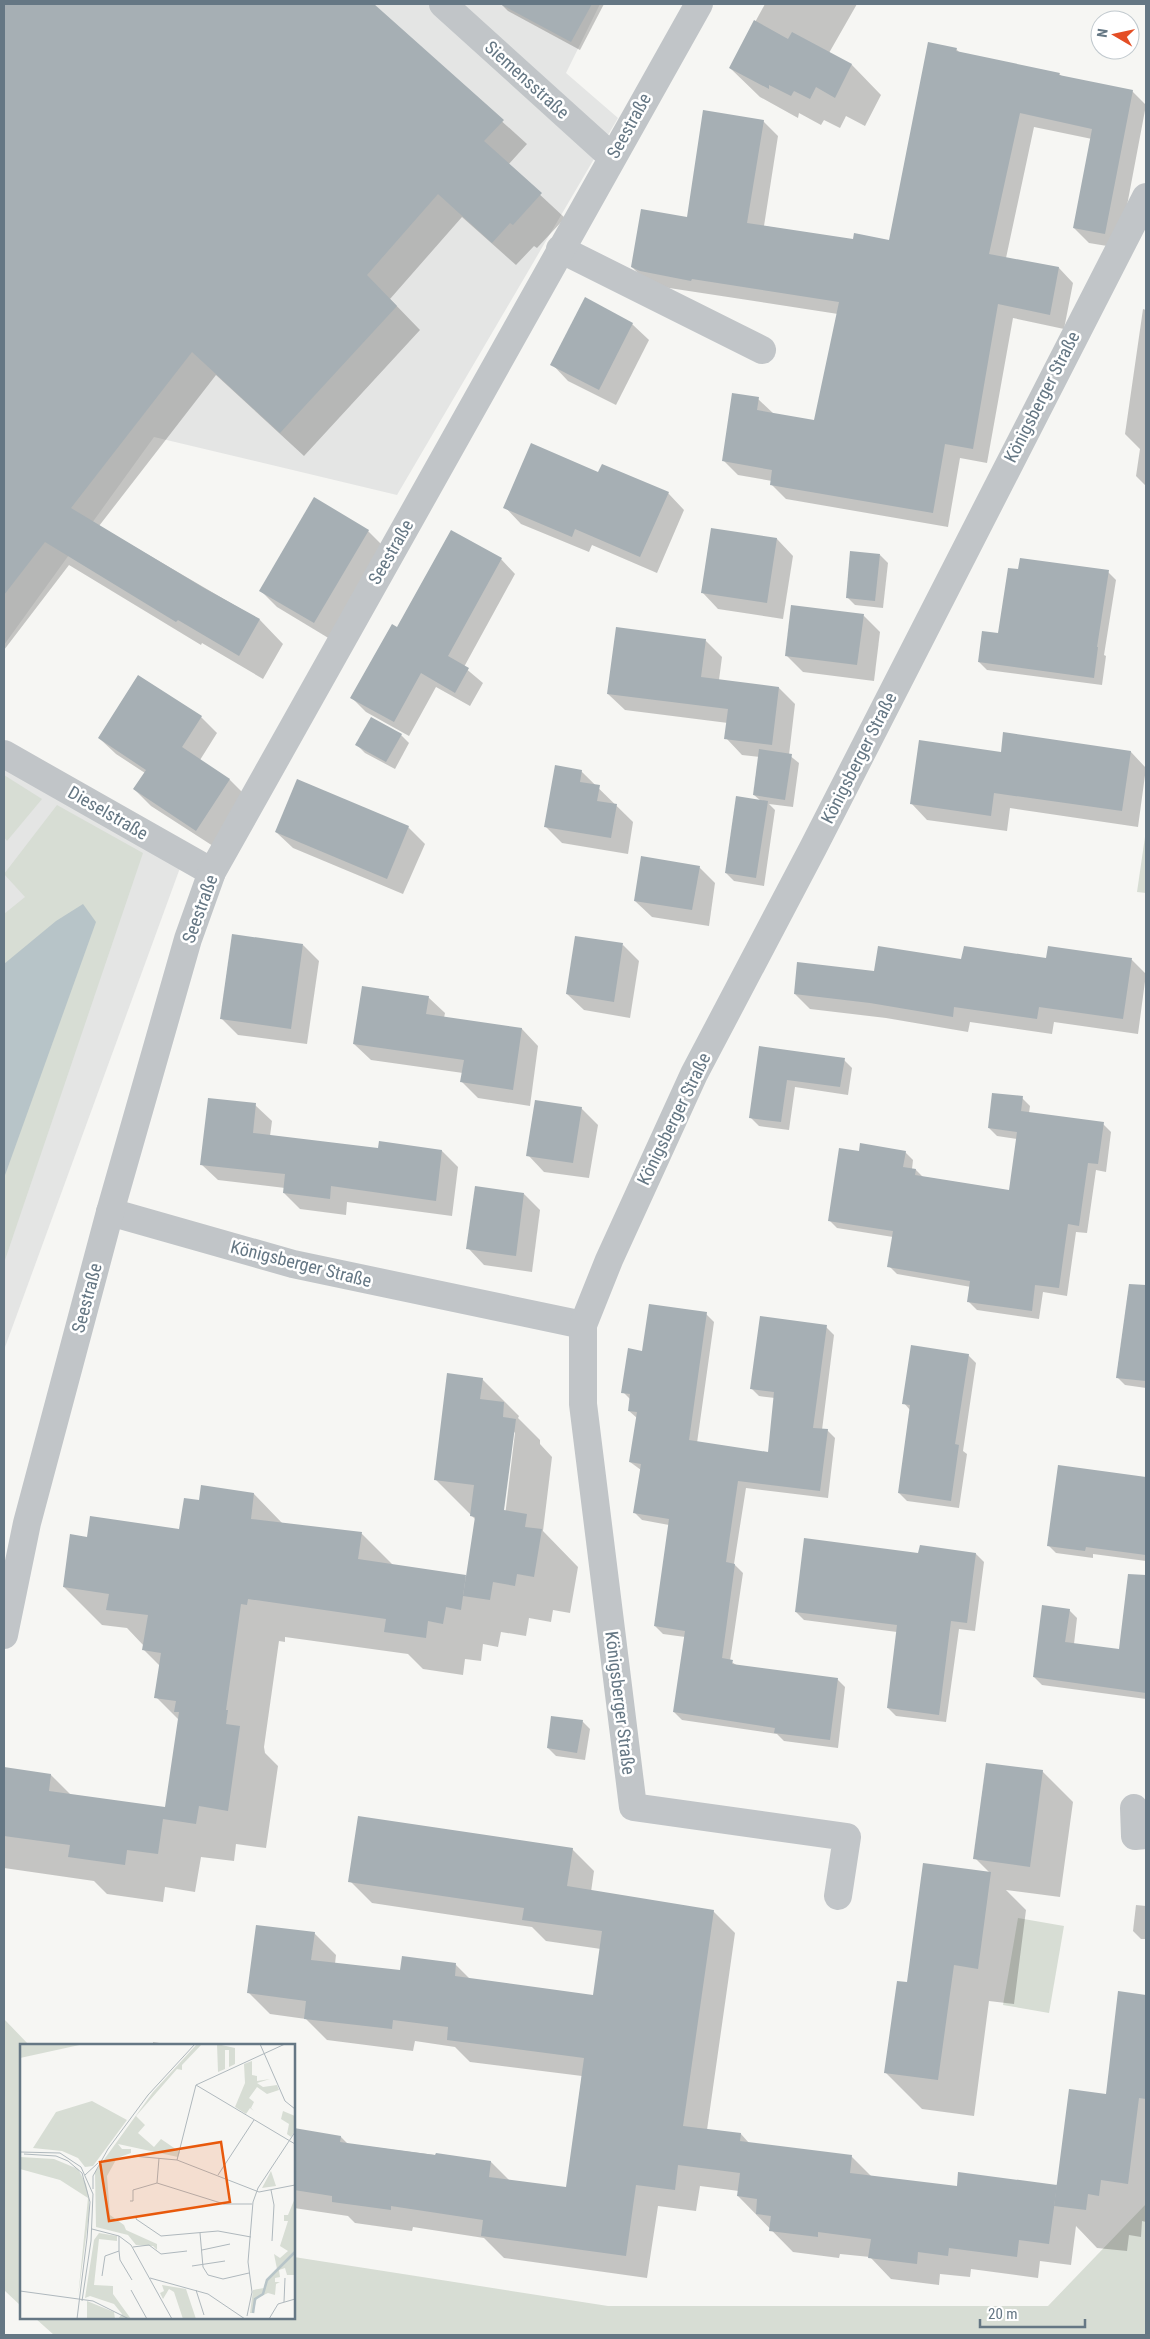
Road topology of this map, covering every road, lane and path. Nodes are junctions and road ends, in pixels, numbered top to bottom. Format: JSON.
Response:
{"nodes":[{"id":1,"x":443,"y":4,"type":"edge"},
{"id":2,"x":699,"y":4,"type":"edge"},
{"id":3,"x":612,"y":157,"type":"junction"},
{"id":4,"x":1146,"y":197,"type":"edge"},
{"id":5,"x":560,"y":249,"type":"junction"},
{"id":6,"x":762,"y":350,"type":"dead end"},
{"id":7,"x":4,"y":754,"type":"edge"},
{"id":8,"x":212,"y":872,"type":"junction"},
{"id":9,"x":110,"y":1212,"type":"junction"},
{"id":10,"x":583,"y":1325,"type":"junction"},
{"id":11,"x":4,"y":1635,"type":"edge"},
{"id":12,"x":1134,"y":1808,"type":"dead end"},
{"id":13,"x":1146,"y":1835,"type":"edge"},
{"id":14,"x":838,"y":1896,"type":"dead end"}],
"edges":[{"from":1,"to":3,"type":"street","name":"Siemensstraße"},
{"from":2,"to":3,"type":"street","name":"Seestraße"},
{"from":3,"to":5,"type":"street","name":"Seestraße"},
{"from":4,"to":10,"type":"street","name":"Königsberger Straße"},
{"from":5,"to":6,"type":"street"},
{"from":5,"to":8,"type":"street","name":"Seestraße"},
{"from":7,"to":8,"type":"street","name":"Dieselstraße"},
{"from":8,"to":9,"type":"street","name":"Seestraße"},
{"from":9,"to":10,"type":"street","name":"Königsberger Straße"},
{"from":9,"to":11,"type":"street","name":"Seestraße"},
{"from":10,"to":14,"type":"street","name":"Königsberger Straße"},
{"from":12,"to":13,"type":"street"}]}
